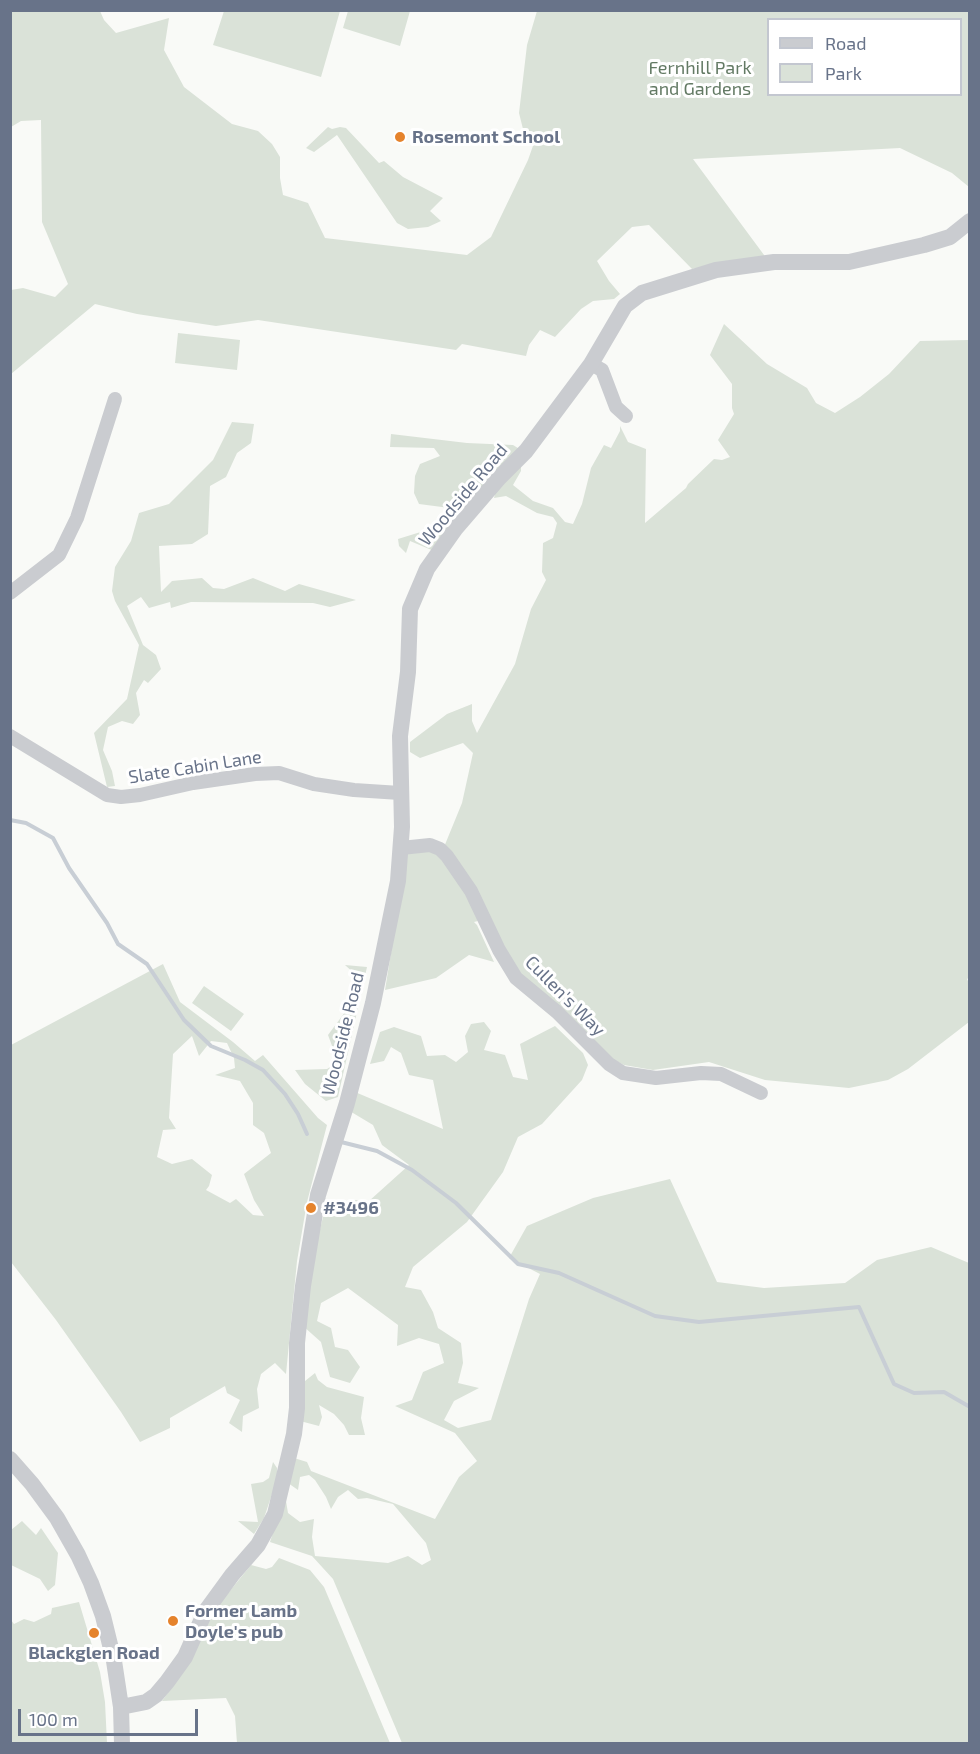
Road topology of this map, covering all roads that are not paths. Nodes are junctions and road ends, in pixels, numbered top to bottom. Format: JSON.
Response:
{"nodes":[{"id":1,"x":969,"y":221,"type":"edge"},
{"id":2,"x":591,"y":364,"type":"junction"},
{"id":3,"x":115,"y":399,"type":"dead end"},
{"id":4,"x":626,"y":417,"type":"dead end"},
{"id":5,"x":10,"y":592,"type":"edge"},
{"id":6,"x":10,"y":736,"type":"edge"},
{"id":7,"x":400,"y":793,"type":"junction"},
{"id":8,"x":401,"y":848,"type":"junction"},
{"id":9,"x":760,"y":1093,"type":"dead end"},
{"id":10,"x":10,"y":1459,"type":"edge"},
{"id":11,"x":121,"y":1707,"type":"junction"},
{"id":12,"x":122,"y":1743,"type":"edge"}],
"edges":[{"from":1,"to":2,"type":"street","name":"Woodside Road"},
{"from":2,"to":4,"type":"street"},
{"from":2,"to":7,"type":"street","name":"Woodside Road"},
{"from":3,"to":5,"type":"street"},
{"from":6,"to":7,"type":"street","name":"Slate Cabin Lane"},
{"from":7,"to":8,"type":"street","name":"Woodside Road"},
{"from":8,"to":9,"type":"street","name":"Cullen's Way"},
{"from":8,"to":11,"type":"street","name":"Woodside Road"},
{"from":10,"to":11,"type":"street"},
{"from":11,"to":12,"type":"street"}]}
